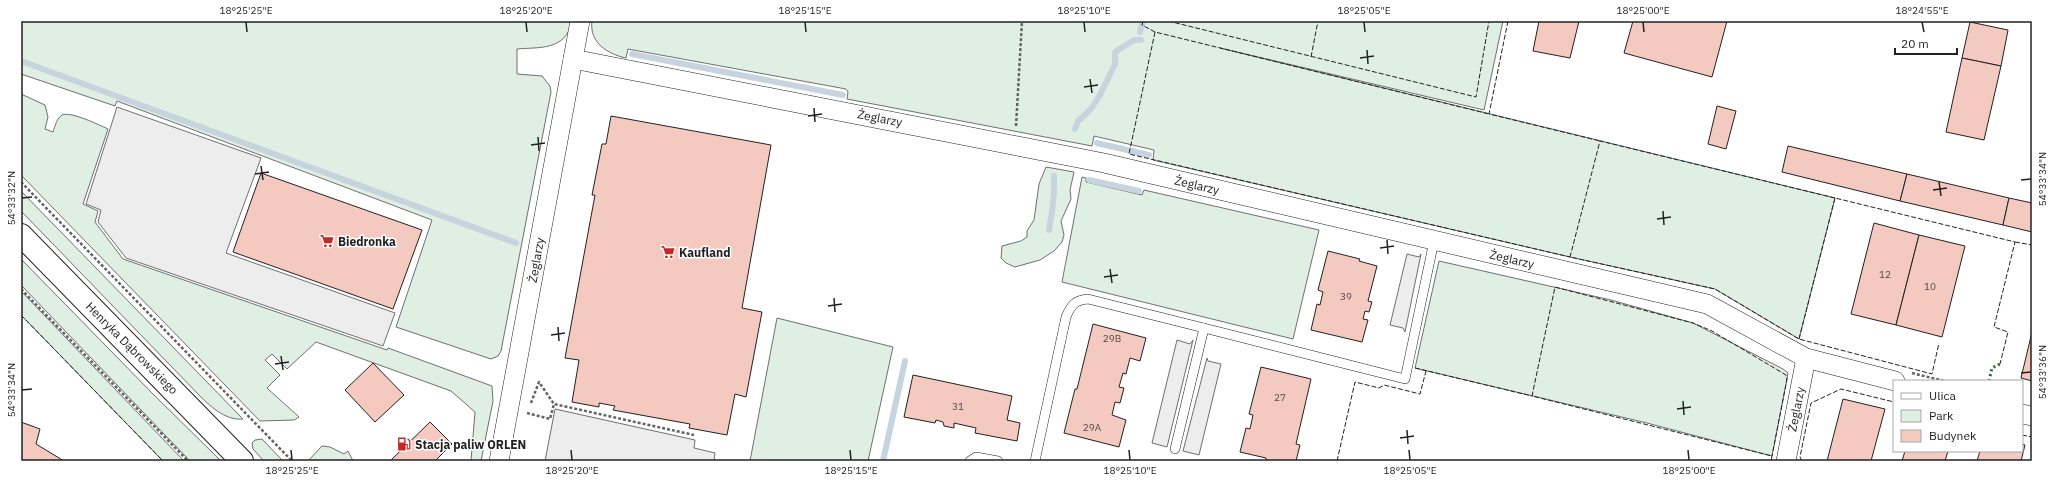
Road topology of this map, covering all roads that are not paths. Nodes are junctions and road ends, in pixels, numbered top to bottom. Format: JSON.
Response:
{"nodes":[{"id":1,"x":580,"y":21,"type":"edge"},
{"id":2,"x":573,"y":59,"type":"junction"},
{"id":3,"x":21,"y":235,"type":"edge"},
{"id":4,"x":1434,"y":241,"type":"junction"},
{"id":5,"x":1204,"y":328,"type":"junction"},
{"id":6,"x":1806,"y":358,"type":"junction"},
{"id":7,"x":1893,"y":380,"type":"edge"},
{"id":8,"x":1175,"y":449,"type":"dead end"},
{"id":9,"x":242,"y":461,"type":"edge"},
{"id":10,"x":499,"y":461,"type":"edge"},
{"id":11,"x":970,"y":461,"type":"edge"},
{"id":12,"x":998,"y":461,"type":"edge"},
{"id":13,"x":1035,"y":461,"type":"edge"},
{"id":14,"x":1786,"y":461,"type":"edge"}],
"edges":[{"from":1,"to":2,"type":"street","name":"Żeglarzy"},
{"from":2,"to":4,"type":"street","name":"Żeglarzy"},
{"from":2,"to":10,"type":"street","name":"Żeglarzy"},
{"from":3,"to":9,"type":"main road","name":"Henryka Dąbrowskiego"},
{"from":4,"to":5,"type":"lane"},
{"from":4,"to":6,"type":"street","name":"Żeglarzy"},
{"from":5,"to":8,"type":"lane"},
{"from":5,"to":13,"type":"lane"},
{"from":6,"to":7,"type":"street","name":"Żeglarzy"},
{"from":6,"to":14,"type":"street","name":"Żeglarzy"},
{"from":11,"to":12,"type":"lane"}]}
